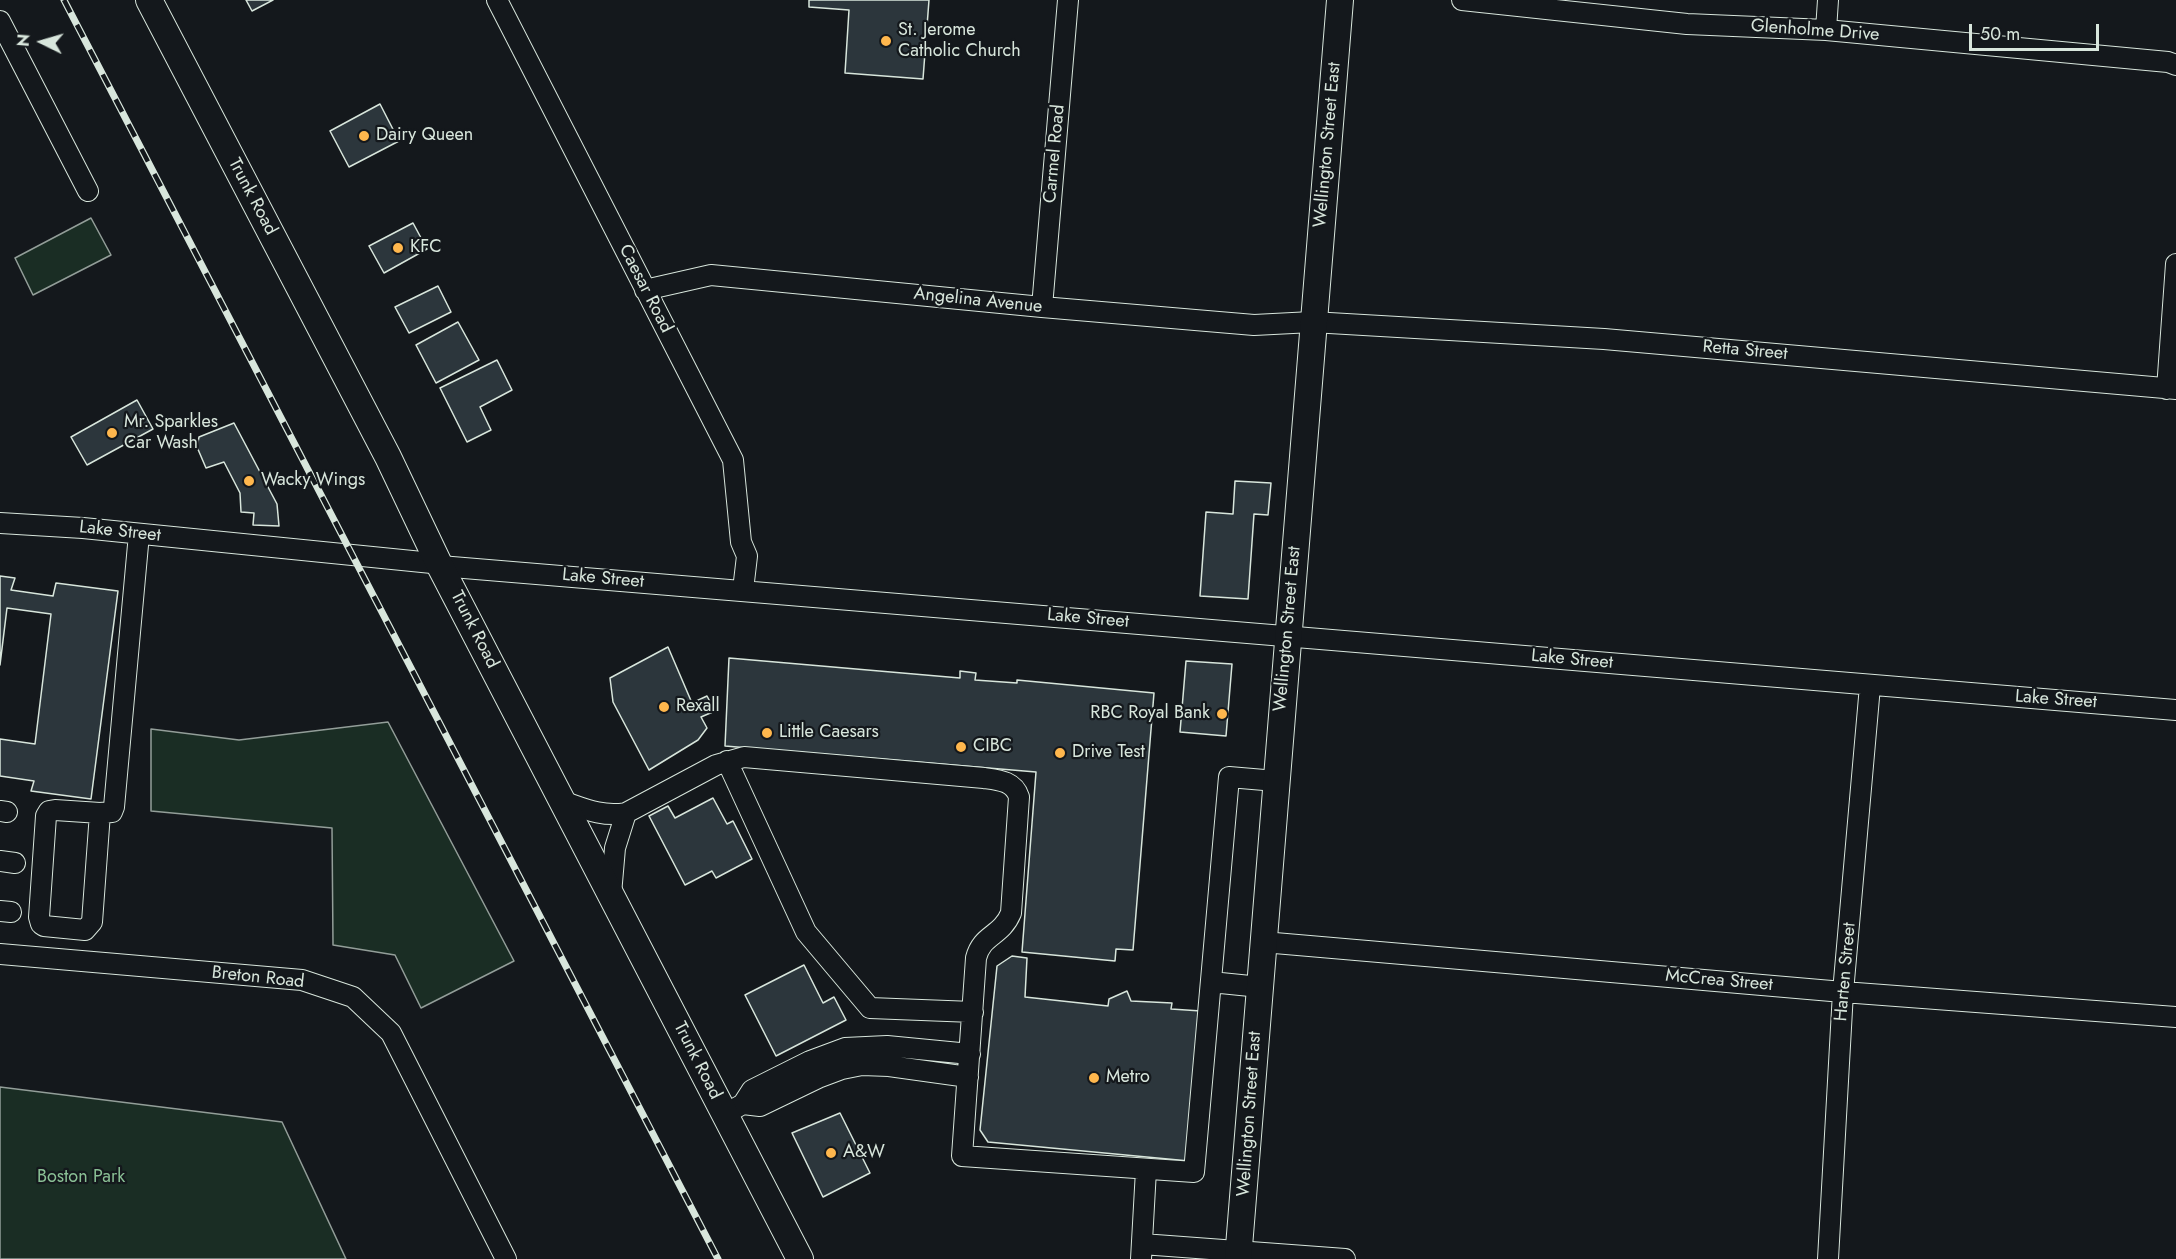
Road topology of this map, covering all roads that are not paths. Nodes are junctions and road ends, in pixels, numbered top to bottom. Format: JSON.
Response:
{"nodes":[{"id":1,"x":149,"y":0,"type":"edge"},
{"id":2,"x":497,"y":0,"type":"edge"},
{"id":3,"x":1068,"y":0,"type":"edge"},
{"id":4,"x":1340,"y":0,"type":"edge"},
{"id":5,"x":1462,"y":0,"type":"edge"},
{"id":6,"x":1828,"y":0,"type":"edge"},
{"id":7,"x":0,"y":21,"type":"edge"},
{"id":8,"x":1826,"y":30,"type":"junction"},
{"id":9,"x":2172,"y":63,"type":"edge"},
{"id":10,"x":88,"y":191,"type":"dead end"},
{"id":11,"x":2176,"y":264,"type":"edge"},
{"id":12,"x":645,"y":290,"type":"junction"},
{"id":13,"x":1042,"y":307,"type":"junction"},
{"id":14,"x":1312,"y":322,"type":"junction"},
{"id":15,"x":2172,"y":389,"type":"edge"},
{"id":16,"x":0,"y":523,"type":"edge"},
{"id":17,"x":139,"y":534,"type":"junction"},
{"id":18,"x":440,"y":566,"type":"junction"},
{"id":19,"x":743,"y":590,"type":"junction"},
{"id":20,"x":1287,"y":636,"type":"junction"},
{"id":21,"x":1870,"y":686,"type":"junction"},
{"id":22,"x":2176,"y":710,"type":"edge"},
{"id":23,"x":727,"y":761,"type":"junction"},
{"id":24,"x":1276,"y":781,"type":"junction"},
{"id":25,"x":562,"y":801,"type":"junction"},
{"id":26,"x":100,"y":813,"type":"junction"},
{"id":27,"x":626,"y":813,"type":"junction"},
{"id":28,"x":611,"y":894,"type":"junction"},
{"id":29,"x":1263,"y":942,"type":"junction"},
{"id":30,"x":0,"y":954,"type":"edge"},
{"id":31,"x":1211,"y":982,"type":"junction"},
{"id":32,"x":1260,"y":987,"type":"junction"},
{"id":33,"x":1843,"y":992,"type":"junction"},
{"id":34,"x":973,"y":1012,"type":"junction"},
{"id":35,"x":2176,"y":1017,"type":"edge"},
{"id":36,"x":970,"y":1054,"type":"junction"},
{"id":37,"x":968,"y":1077,"type":"junction"},
{"id":38,"x":734,"y":1109,"type":"junction"},
{"id":39,"x":1146,"y":1170,"type":"junction"},
{"id":40,"x":1142,"y":1252,"type":"edge"},
{"id":41,"x":1238,"y":1255,"type":"edge"},
{"id":42,"x":506,"y":1259,"type":"edge"},
{"id":43,"x":800,"y":1259,"type":"edge"},
{"id":44,"x":1345,"y":1259,"type":"edge"},
{"id":45,"x":1828,"y":1259,"type":"edge"}],
"edges":[{"from":1,"to":18,"type":"main road","name":"Trunk Road"},
{"from":2,"to":12,"type":"street","name":"Caesar Road"},
{"from":3,"to":13,"type":"street","name":"Carmel Road"},
{"from":4,"to":14,"type":"main road","name":"Wellington Street East"},
{"from":5,"to":8,"type":"street","name":"Glenholme Drive"},
{"from":6,"to":8,"type":"street"},
{"from":7,"to":10,"type":"street"},
{"from":8,"to":9,"type":"street","name":"Glenholme Drive"},
{"from":11,"to":15,"type":"street"},
{"from":12,"to":13,"type":"street","name":"Angelina Avenue"},
{"from":12,"to":19,"type":"street","name":"Caesar Road"},
{"from":13,"to":14,"type":"street","name":"Angelina Avenue"},
{"from":14,"to":15,"type":"street","name":"Retta Street"},
{"from":14,"to":20,"type":"main road","name":"Wellington Street East"},
{"from":16,"to":17,"type":"street","name":"Lake Street"},
{"from":17,"to":18,"type":"street","name":"Lake Street"},
{"from":17,"to":26,"type":"street"},
{"from":18,"to":19,"type":"street","name":"Lake Street"},
{"from":18,"to":25,"type":"main road","name":"Trunk Road"},
{"from":19,"to":20,"type":"street","name":"Lake Street"},
{"from":20,"to":21,"type":"street","name":"Lake Street"},
{"from":20,"to":24,"type":"main road","name":"Wellington Street East"},
{"from":21,"to":22,"type":"street","name":"Lake Street"},
{"from":21,"to":33,"type":"street","name":"Harten Street"},
{"from":23,"to":27,"type":"street"},
{"from":23,"to":34,"type":"street"},
{"from":23,"to":34,"type":"street"},
{"from":24,"to":29,"type":"main road","name":"Wellington Street East"},
{"from":24,"to":31,"type":"street"},
{"from":25,"to":27,"type":"street"},
{"from":25,"to":28,"type":"main road","name":"Trunk Road"},
{"from":26,"to":26,"type":"street"},
{"from":27,"to":28,"type":"street"},
{"from":28,"to":38,"type":"main road","name":"Trunk Road"},
{"from":29,"to":32,"type":"main road","name":"Wellington Street East"},
{"from":29,"to":33,"type":"street","name":"McCrea Street"},
{"from":30,"to":42,"type":"street","name":"Breton Road"},
{"from":31,"to":32,"type":"street"},
{"from":31,"to":39,"type":"street"},
{"from":32,"to":41,"type":"main road","name":"Wellington Street East"},
{"from":33,"to":35,"type":"street","name":"McCrea Street"},
{"from":33,"to":45,"type":"street","name":"Harten Street"},
{"from":34,"to":36,"type":"street"},
{"from":36,"to":37,"type":"street"},
{"from":36,"to":38,"type":"street"},
{"from":37,"to":38,"type":"street"},
{"from":37,"to":39,"type":"street"},
{"from":38,"to":43,"type":"main road","name":"Trunk Road"},
{"from":39,"to":40,"type":"street"},
{"from":40,"to":41,"type":"street"},
{"from":41,"to":44,"type":"street"}]}
